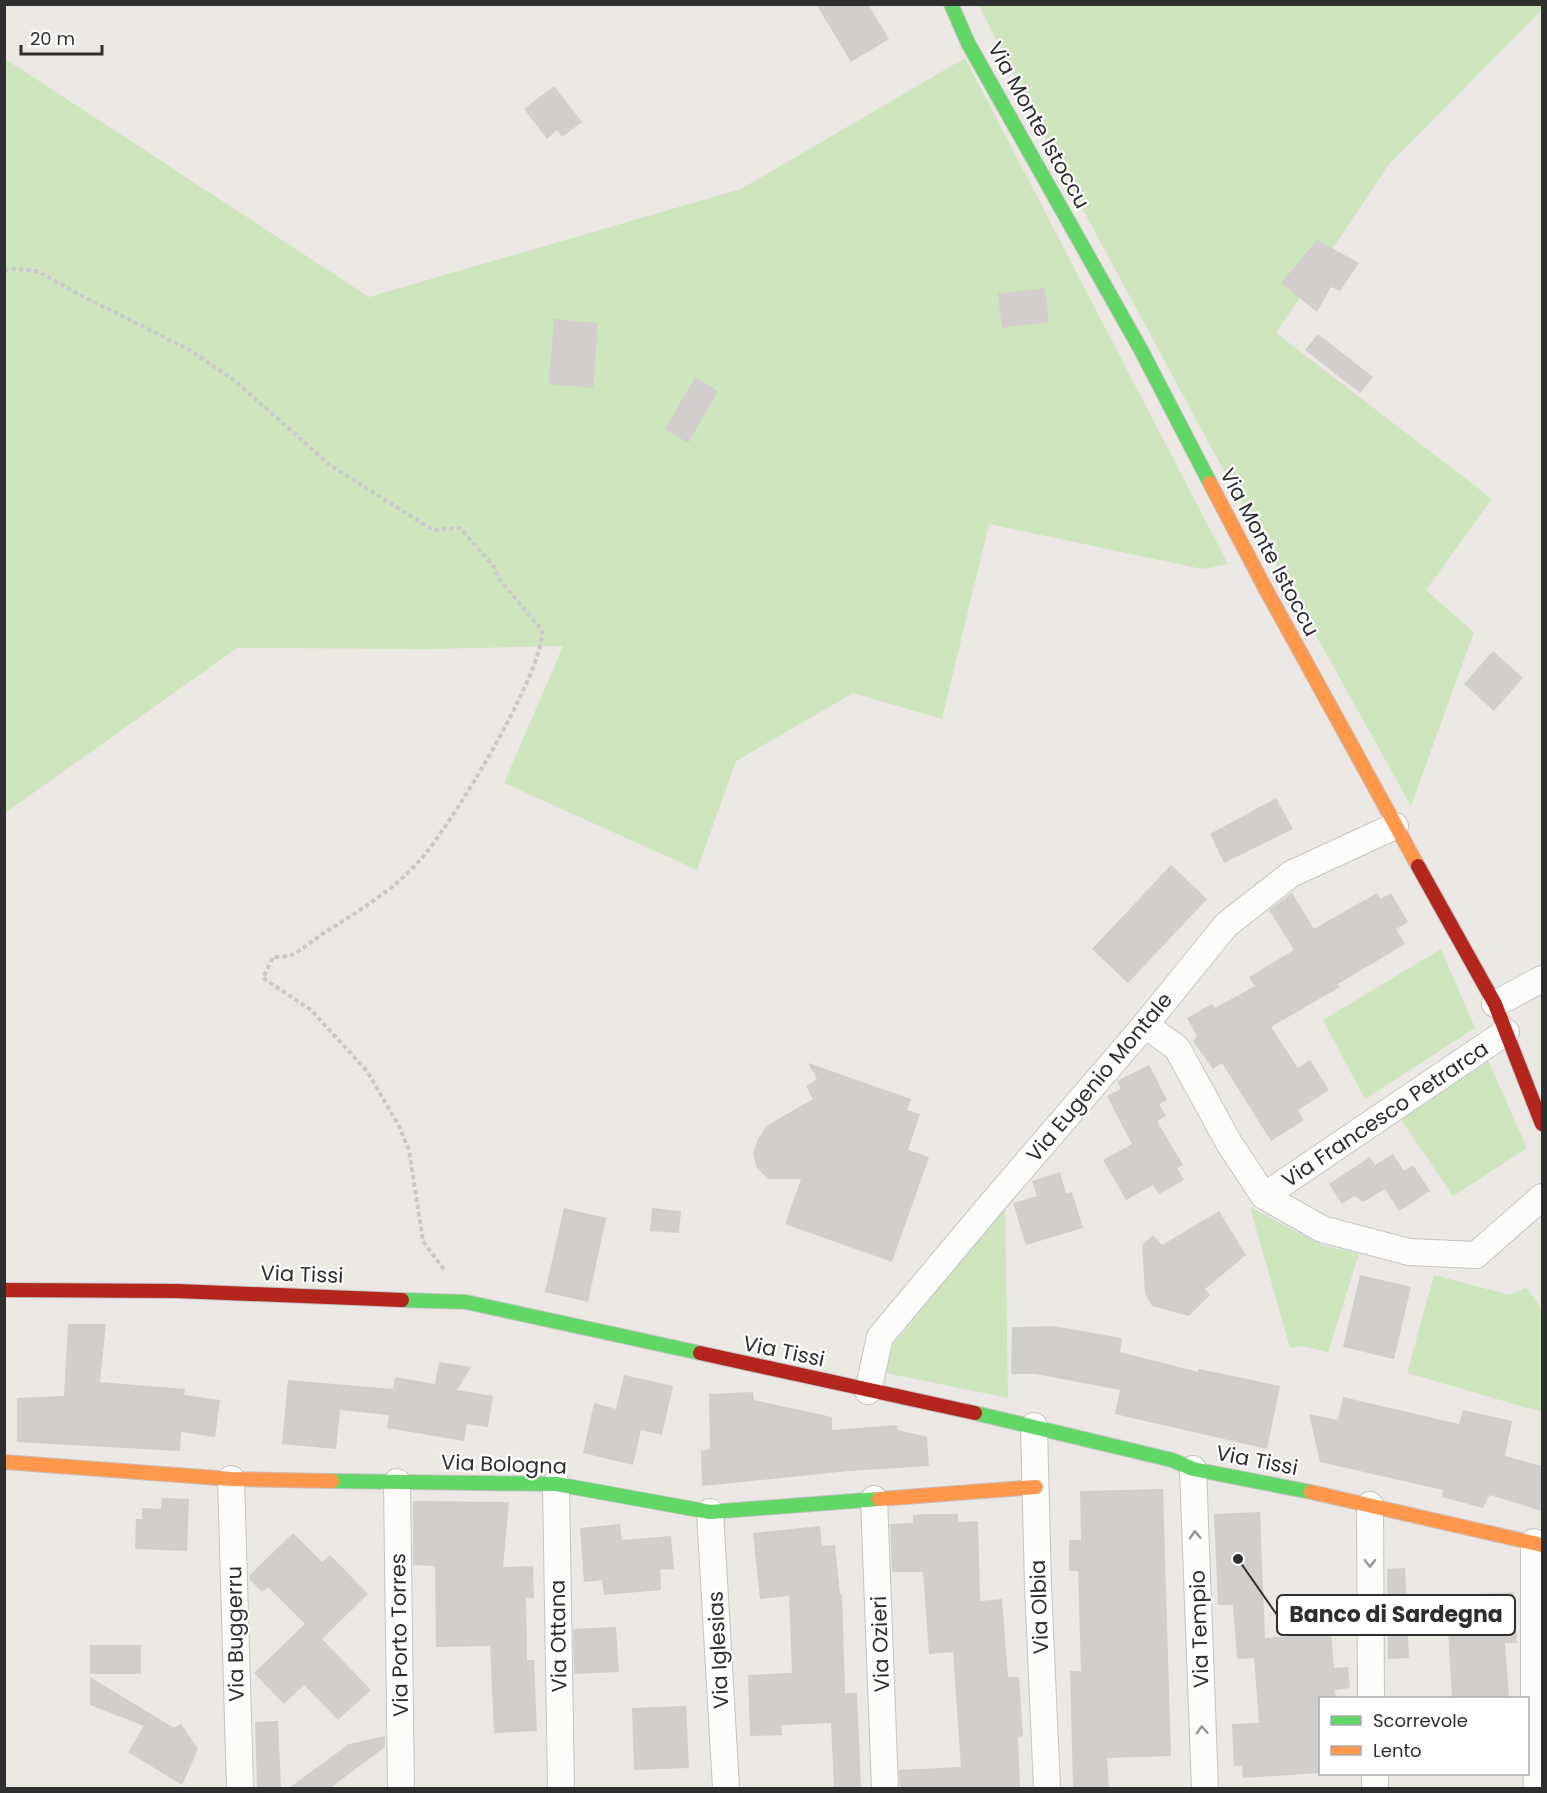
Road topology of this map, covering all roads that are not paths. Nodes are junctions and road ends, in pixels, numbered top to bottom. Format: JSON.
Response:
{"nodes":[{"id":1,"x":951,"y":4,"type":"edge"},
{"id":2,"x":1395,"y":826,"type":"junction"},
{"id":3,"x":1542,"y":979,"type":"edge"},
{"id":4,"x":1495,"y":1004,"type":"junction"},
{"id":5,"x":1145,"y":1025,"type":"junction"},
{"id":6,"x":1506,"y":1032,"type":"junction"},
{"id":7,"x":1542,"y":1124,"type":"edge"},
{"id":8,"x":1264,"y":1196,"type":"junction"},
{"id":9,"x":1542,"y":1197,"type":"edge"},
{"id":10,"x":4,"y":1290,"type":"edge"},
{"id":11,"x":868,"y":1391,"type":"junction"},
{"id":12,"x":1034,"y":1426,"type":"junction"},
{"id":13,"x":4,"y":1462,"type":"edge"},
{"id":14,"x":1193,"y":1470,"type":"junction"},
{"id":15,"x":231,"y":1479,"type":"junction"},
{"id":16,"x":397,"y":1482,"type":"junction"},
{"id":17,"x":556,"y":1484,"type":"junction"},
{"id":18,"x":1036,"y":1487,"type":"junction"},
{"id":19,"x":874,"y":1499,"type":"junction"},
{"id":20,"x":1370,"y":1505,"type":"junction"},
{"id":21,"x":710,"y":1512,"type":"junction"},
{"id":22,"x":1538,"y":1544,"type":"edge"},
{"id":23,"x":1371,"y":1697,"type":"edge"},
{"id":24,"x":240,"y":1788,"type":"edge"},
{"id":25,"x":401,"y":1788,"type":"edge"},
{"id":26,"x":561,"y":1788,"type":"edge"},
{"id":27,"x":726,"y":1788,"type":"edge"},
{"id":28,"x":885,"y":1788,"type":"edge"},
{"id":29,"x":1047,"y":1788,"type":"edge"},
{"id":30,"x":1205,"y":1788,"type":"edge"},
{"id":31,"x":1537,"y":1788,"type":"edge"}],
"edges":[{"from":1,"to":2,"type":"street","name":"Via Monte Istoccu"},
{"from":2,"to":4,"type":"street","name":"Via Monte Istoccu"},
{"from":2,"to":5,"type":"street","name":"Via Eugenio Montale"},
{"from":3,"to":4,"type":"street"},
{"from":4,"to":6,"type":"street","name":"Via Monte Istoccu"},
{"from":5,"to":8,"type":"street"},
{"from":5,"to":11,"type":"street","name":"Via Eugenio Montale"},
{"from":6,"to":7,"type":"street","name":"Via Monte Istoccu"},
{"from":6,"to":8,"type":"street","name":"Via Francesco Petrarca"},
{"from":8,"to":9,"type":"street"},
{"from":10,"to":11,"type":"street","name":"Via Tissi"},
{"from":11,"to":12,"type":"street","name":"Via Tissi"},
{"from":12,"to":14,"type":"street","name":"Via Tissi"},
{"from":12,"to":18,"type":"street","name":"Via Olbia"},
{"from":13,"to":15,"type":"street","name":"Via Bologna"},
{"from":14,"to":20,"type":"street","name":"Via Tissi"},
{"from":30,"to":14,"type":"street","name":"Via Tempio","one_way":true},
{"from":15,"to":16,"type":"street","name":"Via Bologna"},
{"from":15,"to":24,"type":"street","name":"Via Buggerru"},
{"from":16,"to":17,"type":"street","name":"Via Bologna"},
{"from":16,"to":25,"type":"street","name":"Via Porto Torres"},
{"from":17,"to":21,"type":"street","name":"Via Bologna"},
{"from":17,"to":26,"type":"street","name":"Via Ottana"},
{"from":18,"to":19,"type":"street","name":"Via Bologna"},
{"from":18,"to":29,"type":"street","name":"Via Olbia"},
{"from":19,"to":21,"type":"street","name":"Via Bologna"},
{"from":19,"to":28,"type":"street","name":"Via Ozieri"},
{"from":20,"to":22,"type":"street","name":"Via Tissi"},
{"from":20,"to":23,"type":"street","one_way":true},
{"from":21,"to":27,"type":"street","name":"Via Iglesias"},
{"from":22,"to":31,"type":"street"}]}
